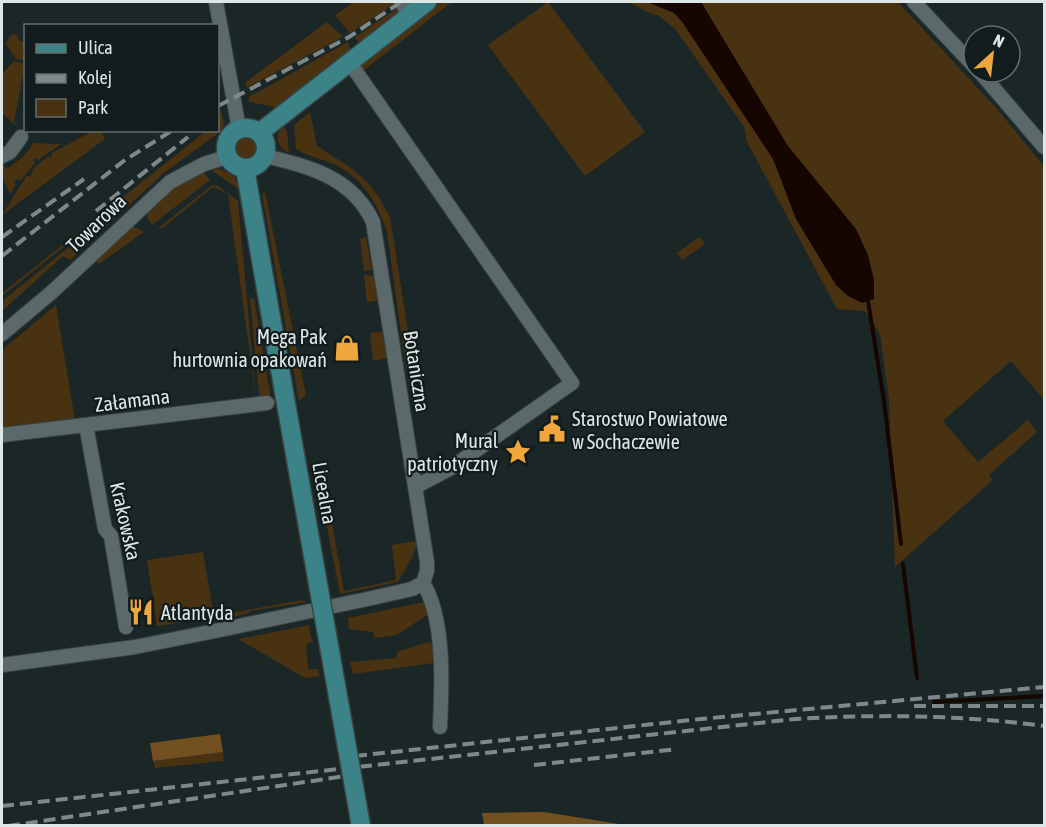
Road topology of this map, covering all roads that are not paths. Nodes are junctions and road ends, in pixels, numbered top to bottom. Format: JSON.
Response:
{"nodes":[{"id":1,"x":216,"y":2,"type":"edge"},
{"id":2,"x":427,"y":2,"type":"edge"},
{"id":3,"x":915,"y":2,"type":"edge"},
{"id":4,"x":405,"y":8,"type":"edge"},
{"id":5,"x":962,"y":53,"type":"edge"},
{"id":6,"x":350,"y":63,"type":"junction"},
{"id":7,"x":990,"y":84,"type":"edge"},
{"id":8,"x":239,"y":129,"type":"junction"},
{"id":9,"x":259,"y":133,"type":"junction"},
{"id":10,"x":21,"y":137,"type":"dead end"},
{"id":11,"x":1044,"y":147,"type":"edge"},
{"id":12,"x":2,"y":156,"type":"edge"},
{"id":13,"x":265,"y":156,"type":"junction"},
{"id":14,"x":227,"y":157,"type":"junction"},
{"id":15,"x":245,"y":168,"type":"junction"},
{"id":16,"x":2,"y":334,"type":"edge"},
{"id":17,"x":278,"y":404,"type":"junction"},
{"id":18,"x":86,"y":425,"type":"junction"},
{"id":19,"x":2,"y":435,"type":"edge"},
{"id":20,"x":415,"y":487,"type":"junction"},
{"id":21,"x":423,"y":583,"type":"junction"},
{"id":22,"x":317,"y":610,"type":"junction"},
{"id":23,"x":126,"y":627,"type":"dead end"},
{"id":24,"x":2,"y":665,"type":"edge"},
{"id":25,"x":440,"y":727,"type":"dead end"},
{"id":26,"x":361,"y":825,"type":"edge"}],
"edges":[{"from":1,"to":8,"type":"street"},
{"from":2,"to":4,"type":"main road"},
{"from":3,"to":5,"type":"street"},
{"from":4,"to":6,"type":"main road"},
{"from":6,"to":9,"type":"main road"},
{"from":6,"to":20,"type":"street"},
{"from":7,"to":11,"type":"street"},
{"from":8,"to":9,"type":"main road"},
{"from":8,"to":14,"type":"main road"},
{"from":9,"to":13,"type":"main road"},
{"from":10,"to":12,"type":"street"},
{"from":13,"to":15,"type":"main road"},
{"from":13,"to":20,"type":"street","name":"Botaniczna"},
{"from":14,"to":15,"type":"main road"},
{"from":14,"to":16,"type":"street","name":"Towarowa"},
{"from":15,"to":17,"type":"main road","name":"Licealna"},
{"from":17,"to":18,"type":"street","name":"Załamana"},
{"from":17,"to":22,"type":"street","name":"Licealna"},
{"from":17,"to":26,"type":"main road","name":"Licealna","bridge":true},
{"from":18,"to":19,"type":"street","name":"Załamana"},
{"from":18,"to":23,"type":"street","name":"Krakowska"},
{"from":20,"to":21,"type":"street","name":"Botaniczna"},
{"from":21,"to":22,"type":"street"},
{"from":21,"to":25,"type":"street","name":"Botaniczna"},
{"from":22,"to":24,"type":"street"}]}
